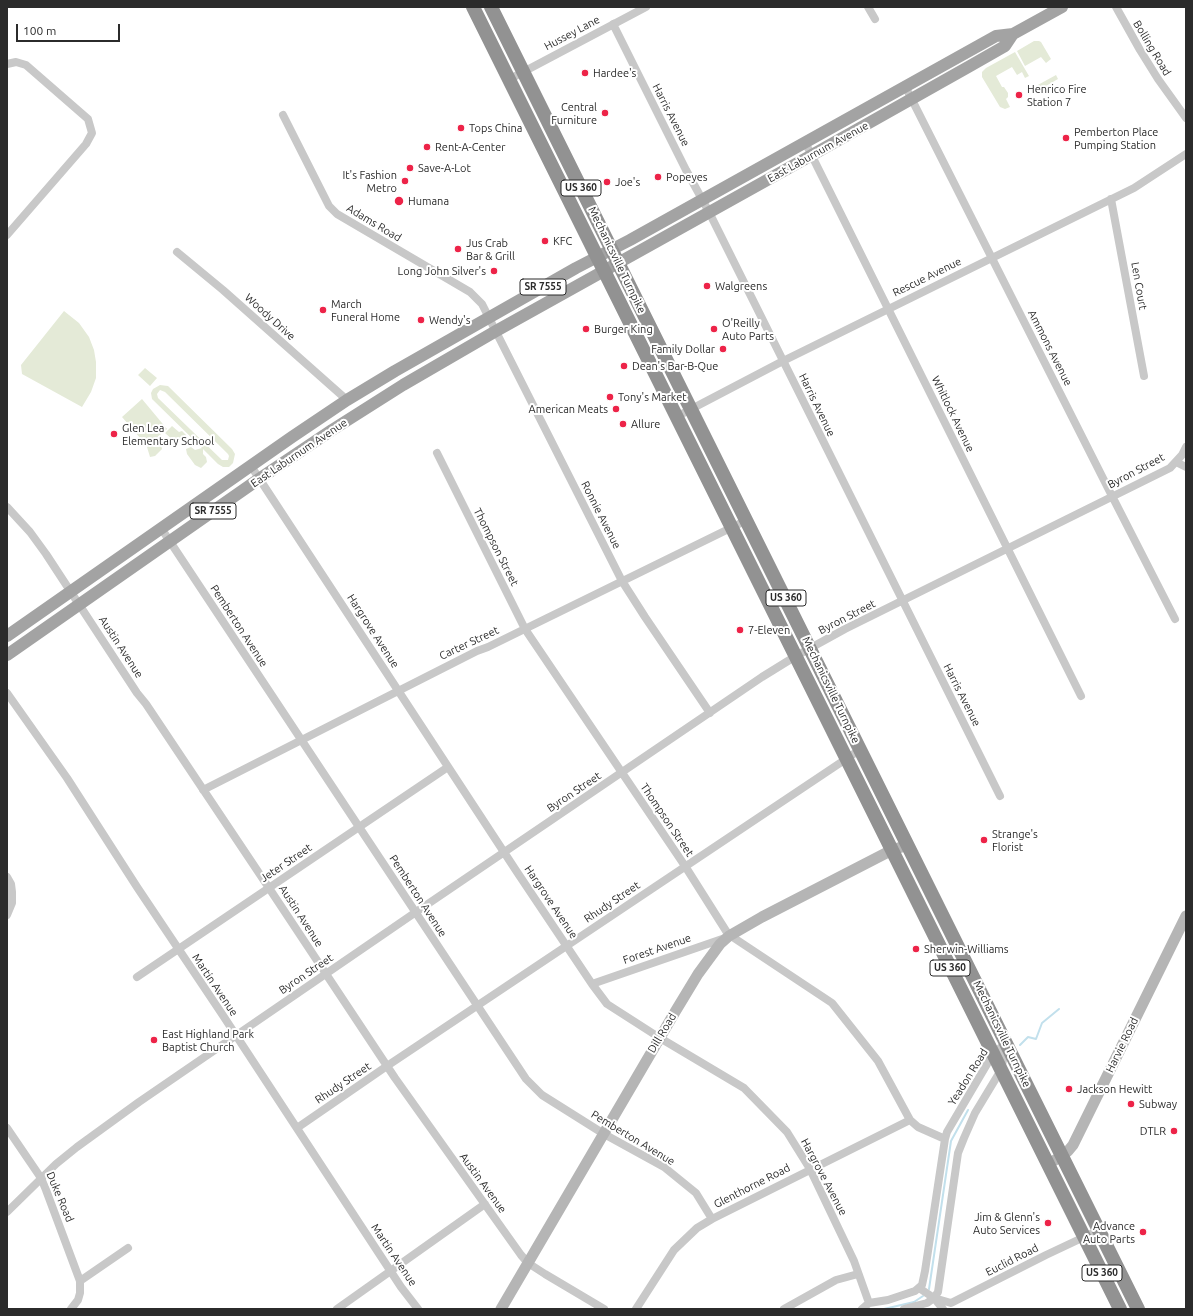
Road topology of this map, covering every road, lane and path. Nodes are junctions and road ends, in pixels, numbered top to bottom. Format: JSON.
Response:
{"nodes":[{"id":1,"x":473,"y":7,"type":"edge"},
{"id":2,"x":491,"y":7,"type":"edge"},
{"id":3,"x":646,"y":7,"type":"edge"},
{"id":4,"x":868,"y":7,"type":"edge"},
{"id":5,"x":1062,"y":7,"type":"edge"},
{"id":6,"x":1116,"y":7,"type":"edge"},
{"id":7,"x":874,"y":19,"type":"dead end"},
{"id":8,"x":613,"y":24,"type":"junction"},
{"id":9,"x":1013,"y":34,"type":"junction"},
{"id":10,"x":7,"y":64,"type":"edge"},
{"id":11,"x":523,"y":72,"type":"junction"},
{"id":12,"x":508,"y":80,"type":"junction"},
{"id":13,"x":905,"y":86,"type":"junction"},
{"id":14,"x":912,"y":99,"type":"junction"},
{"id":15,"x":283,"y":115,"type":"dead end"},
{"id":16,"x":1186,"y":118,"type":"edge"},
{"id":17,"x":806,"y":142,"type":"junction"},
{"id":18,"x":1186,"y":154,"type":"edge"},
{"id":19,"x":812,"y":155,"type":"junction"},
{"id":20,"x":1111,"y":199,"type":"junction"},
{"id":21,"x":702,"y":200,"type":"junction"},
{"id":22,"x":709,"y":212,"type":"junction"},
{"id":23,"x":7,"y":235,"type":"edge"},
{"id":24,"x":612,"y":250,"type":"junction"},
{"id":25,"x":177,"y":252,"type":"dead end"},
{"id":26,"x":597,"y":257,"type":"junction"},
{"id":27,"x":992,"y":258,"type":"junction"},
{"id":28,"x":618,"y":263,"type":"junction"},
{"id":29,"x":603,"y":271,"type":"junction"},
{"id":30,"x":888,"y":309,"type":"junction"},
{"id":31,"x":489,"y":318,"type":"junction"},
{"id":32,"x":496,"y":331,"type":"junction"},
{"id":33,"x":784,"y":361,"type":"junction"},
{"id":34,"x":1144,"y":376,"type":"dead end"},
{"id":35,"x":347,"y":400,"type":"junction"},
{"id":36,"x":691,"y":409,"type":"junction"},
{"id":37,"x":676,"y":417,"type":"junction"},
{"id":38,"x":1186,"y":447,"type":"edge"},
{"id":39,"x":437,"y":453,"type":"dead end"},
{"id":40,"x":1176,"y":462,"type":"junction"},
{"id":41,"x":251,"y":466,"type":"junction"},
{"id":42,"x":1186,"y":467,"type":"edge"},
{"id":43,"x":259,"y":479,"type":"junction"},
{"id":44,"x":1112,"y":496,"type":"junction"},
{"id":45,"x":7,"y":507,"type":"edge"},
{"id":46,"x":747,"y":520,"type":"junction"},
{"id":47,"x":731,"y":527,"type":"junction"},
{"id":48,"x":161,"y":528,"type":"junction"},
{"id":49,"x":170,"y":541,"type":"junction"},
{"id":50,"x":1008,"y":548,"type":"junction"},
{"id":51,"x":622,"y":581,"type":"junction"},
{"id":52,"x":71,"y":592,"type":"junction"},
{"id":53,"x":902,"y":601,"type":"junction"},
{"id":54,"x":79,"y":604,"type":"junction"},
{"id":55,"x":1175,"y":619,"type":"dead end"},
{"id":56,"x":525,"y":628,"type":"junction"},
{"id":57,"x":7,"y":636,"type":"edge"},
{"id":58,"x":810,"y":648,"type":"junction"},
{"id":59,"x":7,"y":655,"type":"edge"},
{"id":60,"x":796,"y":656,"type":"junction"},
{"id":61,"x":399,"y":691,"type":"junction"},
{"id":62,"x":7,"y":693,"type":"edge"},
{"id":63,"x":1081,"y":696,"type":"dead end"},
{"id":64,"x":710,"y":713,"type":"junction"},
{"id":65,"x":301,"y":740,"type":"junction"},
{"id":66,"x":861,"y":749,"type":"junction"},
{"id":67,"x":846,"y":758,"type":"junction"},
{"id":68,"x":448,"y":767,"type":"junction"},
{"id":69,"x":623,"y":773,"type":"junction"},
{"id":70,"x":203,"y":790,"type":"junction"},
{"id":71,"x":1000,"y":796,"type":"dead end"},
{"id":72,"x":360,"y":827,"type":"junction"},
{"id":73,"x":908,"y":844,"type":"junction"},
{"id":74,"x":892,"y":850,"type":"junction"},
{"id":75,"x":505,"y":852,"type":"junction"},
{"id":76,"x":685,"y":866,"type":"junction"},
{"id":77,"x":7,"y":877,"type":"edge"},
{"id":78,"x":269,"y":888,"type":"junction"},
{"id":79,"x":416,"y":912,"type":"junction"},
{"id":80,"x":7,"y":914,"type":"edge"},
{"id":81,"x":1186,"y":916,"type":"edge"},
{"id":82,"x":729,"y":936,"type":"junction"},
{"id":83,"x":567,"y":946,"type":"junction"},
{"id":84,"x":178,"y":949,"type":"junction"},
{"id":85,"x":326,"y":974,"type":"junction"},
{"id":86,"x":137,"y":977,"type":"dead end"},
{"id":87,"x":592,"y":984,"type":"junction"},
{"id":88,"x":477,"y":1006,"type":"junction"},
{"id":89,"x":236,"y":1035,"type":"junction"},
{"id":90,"x":660,"y":1038,"type":"junction"},
{"id":91,"x":1006,"y":1043,"type":"junction"},
{"id":92,"x":993,"y":1054,"type":"junction"},
{"id":93,"x":387,"y":1066,"type":"junction"},
{"id":94,"x":1001,"y":1070,"type":"junction"},
{"id":95,"x":910,"y":1120,"type":"junction"},
{"id":96,"x":7,"y":1128,"type":"edge"},
{"id":97,"x":296,"y":1128,"type":"junction"},
{"id":98,"x":604,"y":1134,"type":"junction"},
{"id":99,"x":945,"y":1139,"type":"junction"},
{"id":100,"x":1062,"y":1156,"type":"junction"},
{"id":101,"x":1048,"y":1164,"type":"junction"},
{"id":102,"x":810,"y":1169,"type":"junction"},
{"id":103,"x":41,"y":1178,"type":"junction"},
{"id":104,"x":485,"y":1204,"type":"junction"},
{"id":105,"x":7,"y":1212,"type":"edge"},
{"id":106,"x":712,"y":1219,"type":"junction"},
{"id":107,"x":1099,"y":1230,"type":"junction"},
{"id":108,"x":1084,"y":1237,"type":"junction"},
{"id":109,"x":128,"y":1248,"type":"dead end"},
{"id":110,"x":528,"y":1263,"type":"junction"},
{"id":111,"x":391,"y":1271,"type":"junction"},
{"id":112,"x":858,"y":1274,"type":"junction"},
{"id":113,"x":80,"y":1281,"type":"junction"},
{"id":114,"x":919,"y":1288,"type":"junction"},
{"id":115,"x":934,"y":1298,"type":"junction"},
{"id":116,"x":869,"y":1303,"type":"junction"},
{"id":117,"x":71,"y":1309,"type":"edge"},
{"id":118,"x":337,"y":1309,"type":"edge"},
{"id":119,"x":418,"y":1309,"type":"edge"},
{"id":120,"x":501,"y":1309,"type":"edge"},
{"id":121,"x":604,"y":1309,"type":"edge"},
{"id":122,"x":636,"y":1309,"type":"edge"},
{"id":123,"x":784,"y":1309,"type":"edge"},
{"id":124,"x":862,"y":1309,"type":"edge"},
{"id":125,"x":904,"y":1309,"type":"edge"},
{"id":126,"x":943,"y":1309,"type":"edge"},
{"id":127,"x":1120,"y":1309,"type":"edge"},
{"id":128,"x":1138,"y":1309,"type":"edge"}],
"edges":[{"from":1,"to":12,"type":"highway","name":"Mechanicsville Turnpike","number":"US 360"},
{"from":2,"to":11,"type":"highway","name":"Mechanicsville Turnpike","number":"US 360"},
{"from":3,"to":8,"type":"street","name":"Hussey Lane"},
{"from":4,"to":7,"type":"street"},
{"from":5,"to":9,"type":"main road","name":"East Laburnum Avenue"},
{"from":6,"to":16,"type":"street","name":"Bolling Road"},
{"from":8,"to":11,"type":"street","name":"Hussey Lane"},
{"from":8,"to":21,"type":"street","name":"Harris Avenue"},
{"from":9,"to":13,"type":"main road","name":"East Laburnum Avenue"},
{"from":9,"to":14,"type":"main road","name":"East Laburnum Avenue"},
{"from":10,"to":23,"type":"street"},
{"from":11,"to":12,"type":"street","name":"Hussey Lane"},
{"from":11,"to":24,"type":"highway","name":"Mechanicsville Turnpike","number":"US 360"},
{"from":12,"to":26,"type":"highway","name":"Mechanicsville Turnpike","number":"US 360"},
{"from":13,"to":14,"type":"street","name":"Ammons Avenue"},
{"from":13,"to":17,"type":"main road","name":"East Laburnum Avenue"},
{"from":14,"to":19,"type":"main road","name":"East Laburnum Avenue"},
{"from":14,"to":27,"type":"street","name":"Ammons Avenue"},
{"from":15,"to":31,"type":"street","name":"Adams Road"},
{"from":17,"to":19,"type":"street","name":"Whitlock Avenue"},
{"from":17,"to":21,"type":"main road","name":"East Laburnum Avenue"},
{"from":18,"to":20,"type":"street","name":"Rescue Avenue"},
{"from":19,"to":22,"type":"main road","name":"East Laburnum Avenue"},
{"from":19,"to":30,"type":"street","name":"Whitlock Avenue"},
{"from":20,"to":27,"type":"street","name":"Rescue Avenue"},
{"from":20,"to":34,"type":"street","name":"Len Court"},
{"from":21,"to":22,"type":"street","name":"Harris Avenue"},
{"from":21,"to":24,"type":"main road","name":"East Laburnum Avenue"},
{"from":22,"to":28,"type":"main road","name":"East Laburnum Avenue"},
{"from":22,"to":33,"type":"street","name":"Harris Avenue"},
{"from":24,"to":26,"type":"main road","name":"East Laburnum Avenue"},
{"from":24,"to":28,"type":"highway","name":"Mechanicsville Turnpike","number":"US 360"},
{"from":25,"to":35,"type":"street","name":"Woody Drive"},
{"from":26,"to":29,"type":"highway","name":"Mechanicsville Turnpike","number":"US 360"},
{"from":26,"to":31,"type":"main road","name":"East Laburnum Avenue","number":"SR 7555"},
{"from":27,"to":30,"type":"street","name":"Rescue Avenue"},
{"from":27,"to":44,"type":"street","name":"Ammons Avenue"},
{"from":28,"to":29,"type":"main road","name":"East Laburnum Avenue"},
{"from":28,"to":36,"type":"highway","name":"Mechanicsville Turnpike","number":"US 360"},
{"from":29,"to":32,"type":"main road","name":"East Laburnum Avenue","number":"SR 7555"},
{"from":29,"to":37,"type":"highway","name":"Mechanicsville Turnpike","number":"US 360"},
{"from":30,"to":33,"type":"street","name":"Rescue Avenue"},
{"from":30,"to":50,"type":"street","name":"Whitlock Avenue"},
{"from":31,"to":32,"type":"street","name":"Ronnie Avenue"},
{"from":31,"to":35,"type":"main road","name":"East Laburnum Avenue","number":"SR 7555"},
{"from":32,"to":43,"type":"main road","name":"East Laburnum Avenue","number":"SR 7555"},
{"from":32,"to":51,"type":"street","name":"Ronnie Avenue"},
{"from":33,"to":36,"type":"street","name":"Rescue Avenue"},
{"from":33,"to":53,"type":"street","name":"Harris Avenue"},
{"from":35,"to":41,"type":"main road","name":"East Laburnum Avenue","number":"SR 7555"},
{"from":36,"to":37,"type":"street","name":"Rescue Avenue"},
{"from":36,"to":46,"type":"highway","name":"Mechanicsville Turnpike","number":"US 360"},
{"from":37,"to":47,"type":"highway","name":"Mechanicsville Turnpike","number":"US 360"},
{"from":38,"to":40,"type":"street","name":"Byron Street"},
{"from":39,"to":56,"type":"street","name":"Thompson Street"},
{"from":40,"to":42,"type":"street"},
{"from":40,"to":44,"type":"street","name":"Byron Street"},
{"from":41,"to":43,"type":"street","name":"Hargrove Avenue"},
{"from":41,"to":48,"type":"main road","name":"East Laburnum Avenue","number":"SR 7555"},
{"from":43,"to":49,"type":"main road","name":"East Laburnum Avenue","number":"SR 7555"},
{"from":43,"to":61,"type":"street","name":"Hargrove Avenue"},
{"from":44,"to":50,"type":"street","name":"Byron Street"},
{"from":44,"to":55,"type":"street","name":"Ammons Avenue"},
{"from":45,"to":52,"type":"street","name":"Austin Avenue"},
{"from":46,"to":47,"type":"street","name":"Carter Street"},
{"from":46,"to":58,"type":"highway","name":"Mechanicsville Turnpike","number":"US 360"},
{"from":47,"to":51,"type":"street","name":"Carter Street"},
{"from":47,"to":60,"type":"highway","name":"Mechanicsville Turnpike","number":"US 360"},
{"from":48,"to":49,"type":"street","name":"Pemberton Avenue"},
{"from":48,"to":52,"type":"main road","name":"East Laburnum Avenue","number":"SR 7555"},
{"from":49,"to":54,"type":"main road","name":"East Laburnum Avenue","number":"SR 7555"},
{"from":49,"to":65,"type":"street","name":"Pemberton Avenue"},
{"from":50,"to":53,"type":"street","name":"Byron Street"},
{"from":50,"to":63,"type":"street","name":"Whitlock Avenue"},
{"from":51,"to":56,"type":"street","name":"Carter Street"},
{"from":51,"to":64,"type":"street","name":"Ronnie Avenue"},
{"from":52,"to":54,"type":"street","name":"Austin Avenue"},
{"from":52,"to":57,"type":"main road","name":"East Laburnum Avenue","number":"SR 7555"},
{"from":53,"to":58,"type":"street","name":"Byron Street"},
{"from":53,"to":71,"type":"street","name":"Harris Avenue"},
{"from":54,"to":59,"type":"main road","name":"East Laburnum Avenue","number":"SR 7555"},
{"from":54,"to":70,"type":"street","name":"Austin Avenue"},
{"from":56,"to":61,"type":"street","name":"Carter Street"},
{"from":56,"to":69,"type":"street","name":"Thompson Street"},
{"from":58,"to":60,"type":"street","name":"Byron Street"},
{"from":58,"to":66,"type":"highway","name":"Mechanicsville Turnpike","number":"US 360"},
{"from":60,"to":64,"type":"street","name":"Byron Street"},
{"from":60,"to":67,"type":"highway","name":"Mechanicsville Turnpike","number":"US 360"},
{"from":61,"to":65,"type":"street","name":"Carter Street"},
{"from":61,"to":68,"type":"street","name":"Hargrove Avenue"},
{"from":62,"to":84,"type":"street","name":"Martin Avenue"},
{"from":64,"to":69,"type":"street","name":"Byron Street"},
{"from":65,"to":70,"type":"street","name":"Carter Street"},
{"from":65,"to":72,"type":"street","name":"Pemberton Avenue"},
{"from":66,"to":67,"type":"street","name":"Rhudy Street"},
{"from":66,"to":73,"type":"highway","name":"Mechanicsville Turnpike","number":"US 360"},
{"from":67,"to":74,"type":"highway","name":"Mechanicsville Turnpike","number":"US 360"},
{"from":67,"to":76,"type":"street","name":"Rhudy Street"},
{"from":68,"to":72,"type":"street","name":"Jeter Street"},
{"from":68,"to":75,"type":"street","name":"Hargrove Avenue"},
{"from":69,"to":75,"type":"street","name":"Byron Street"},
{"from":69,"to":76,"type":"street","name":"Thompson Street"},
{"from":70,"to":78,"type":"street","name":"Austin Avenue"},
{"from":72,"to":78,"type":"street","name":"Jeter Street"},
{"from":72,"to":79,"type":"street","name":"Pemberton Avenue"},
{"from":73,"to":74,"type":"street","name":"Dill Road"},
{"from":73,"to":91,"type":"highway","name":"Mechanicsville Turnpike","number":"US 360"},
{"from":74,"to":82,"type":"street","name":"Dill Road"},
{"from":74,"to":92,"type":"highway","name":"Mechanicsville Turnpike","number":"US 360"},
{"from":75,"to":79,"type":"street","name":"Byron Street"},
{"from":75,"to":83,"type":"street","name":"Hargrove Avenue"},
{"from":76,"to":82,"type":"street","name":"Thompson Street"},
{"from":76,"to":83,"type":"street","name":"Rhudy Street"},
{"from":77,"to":80,"type":"street"},
{"from":78,"to":84,"type":"street","name":"Jeter Street"},
{"from":78,"to":85,"type":"street","name":"Austin Avenue"},
{"from":79,"to":85,"type":"street","name":"Byron Street"},
{"from":79,"to":88,"type":"street","name":"Pemberton Avenue"},
{"from":81,"to":100,"type":"street","name":"Harvie Road"},
{"from":82,"to":87,"type":"street","name":"Forest Avenue"},
{"from":82,"to":90,"type":"street","name":"Dill Road"},
{"from":82,"to":95,"type":"street","name":"Thompson Street"},
{"from":83,"to":87,"type":"street","name":"Hargrove Avenue"},
{"from":83,"to":88,"type":"street","name":"Rhudy Street"},
{"from":84,"to":86,"type":"street","name":"Jeter Street"},
{"from":84,"to":89,"type":"street","name":"Martin Avenue"},
{"from":85,"to":89,"type":"street","name":"Byron Street"},
{"from":85,"to":93,"type":"street","name":"Austin Avenue"},
{"from":87,"to":90,"type":"street","name":"Hargrove Avenue"},
{"from":88,"to":93,"type":"street","name":"Rhudy Street"},
{"from":88,"to":98,"type":"street","name":"Pemberton Avenue"},
{"from":89,"to":97,"type":"street","name":"Martin Avenue"},
{"from":89,"to":103,"type":"street","name":"Byron Street"},
{"from":90,"to":98,"type":"street","name":"Dill Road"},
{"from":90,"to":102,"type":"street","name":"Hargrove Avenue"},
{"from":91,"to":92,"type":"street","name":"Yeadon Road"},
{"from":91,"to":94,"type":"street","name":"Yeadon Road"},
{"from":91,"to":100,"type":"highway","name":"Mechanicsville Turnpike","number":"US 360"},
{"from":92,"to":94,"type":"highway","name":"Mechanicsville Turnpike","number":"US 360"},
{"from":92,"to":99,"type":"street","name":"Yeadon Road"},
{"from":93,"to":97,"type":"street","name":"Rhudy Street"},
{"from":93,"to":104,"type":"street","name":"Austin Avenue"},
{"from":94,"to":101,"type":"highway","name":"Mechanicsville Turnpike","number":"US 360"},
{"from":94,"to":115,"type":"street","name":"Yeadon Road"},
{"from":95,"to":99,"type":"street","name":"Thompson Street"},
{"from":95,"to":102,"type":"street","name":"Glenthorne Road"},
{"from":96,"to":103,"type":"street","name":"Duke Road"},
{"from":97,"to":111,"type":"street","name":"Martin Avenue"},
{"from":98,"to":106,"type":"street","name":"Pemberton Avenue"},
{"from":98,"to":110,"type":"street","name":"Dill Road"},
{"from":99,"to":114,"type":"street","name":"Yeadon Road"},
{"from":100,"to":101,"type":"street","name":"Harvie Road"},
{"from":100,"to":107,"type":"highway","name":"Mechanicsville Turnpike","number":"US 360"},
{"from":101,"to":108,"type":"highway","name":"Mechanicsville Turnpike","number":"US 360"},
{"from":102,"to":106,"type":"street","name":"Glenthorne Road"},
{"from":102,"to":112,"type":"street","name":"Hargrove Avenue"},
{"from":103,"to":105,"type":"street","name":"Byron Street"},
{"from":103,"to":113,"type":"street","name":"Duke Road"},
{"from":104,"to":110,"type":"street","name":"Austin Avenue"},
{"from":104,"to":111,"type":"street"},
{"from":106,"to":122,"type":"street","name":"Glenthorne Road"},
{"from":107,"to":108,"type":"street","name":"Euclid Road"},
{"from":107,"to":128,"type":"highway","name":"Mechanicsville Turnpike","number":"US 360"},
{"from":108,"to":115,"type":"street","name":"Euclid Road"},
{"from":108,"to":127,"type":"highway","name":"Mechanicsville Turnpike","number":"US 360"},
{"from":109,"to":113,"type":"street"},
{"from":110,"to":120,"type":"street","name":"Dill Road"},
{"from":110,"to":121,"type":"street","name":"Austin Avenue"},
{"from":111,"to":118,"type":"street"},
{"from":111,"to":119,"type":"street","name":"Martin Avenue"},
{"from":112,"to":116,"type":"street","name":"Hargrove Avenue"},
{"from":112,"to":123,"type":"street"},
{"from":113,"to":117,"type":"street"},
{"from":114,"to":115,"type":"street"},
{"from":114,"to":116,"type":"street"},
{"from":115,"to":125,"type":"street"},
{"from":115,"to":126,"type":"street"},
{"from":116,"to":124,"type":"street"}]}
